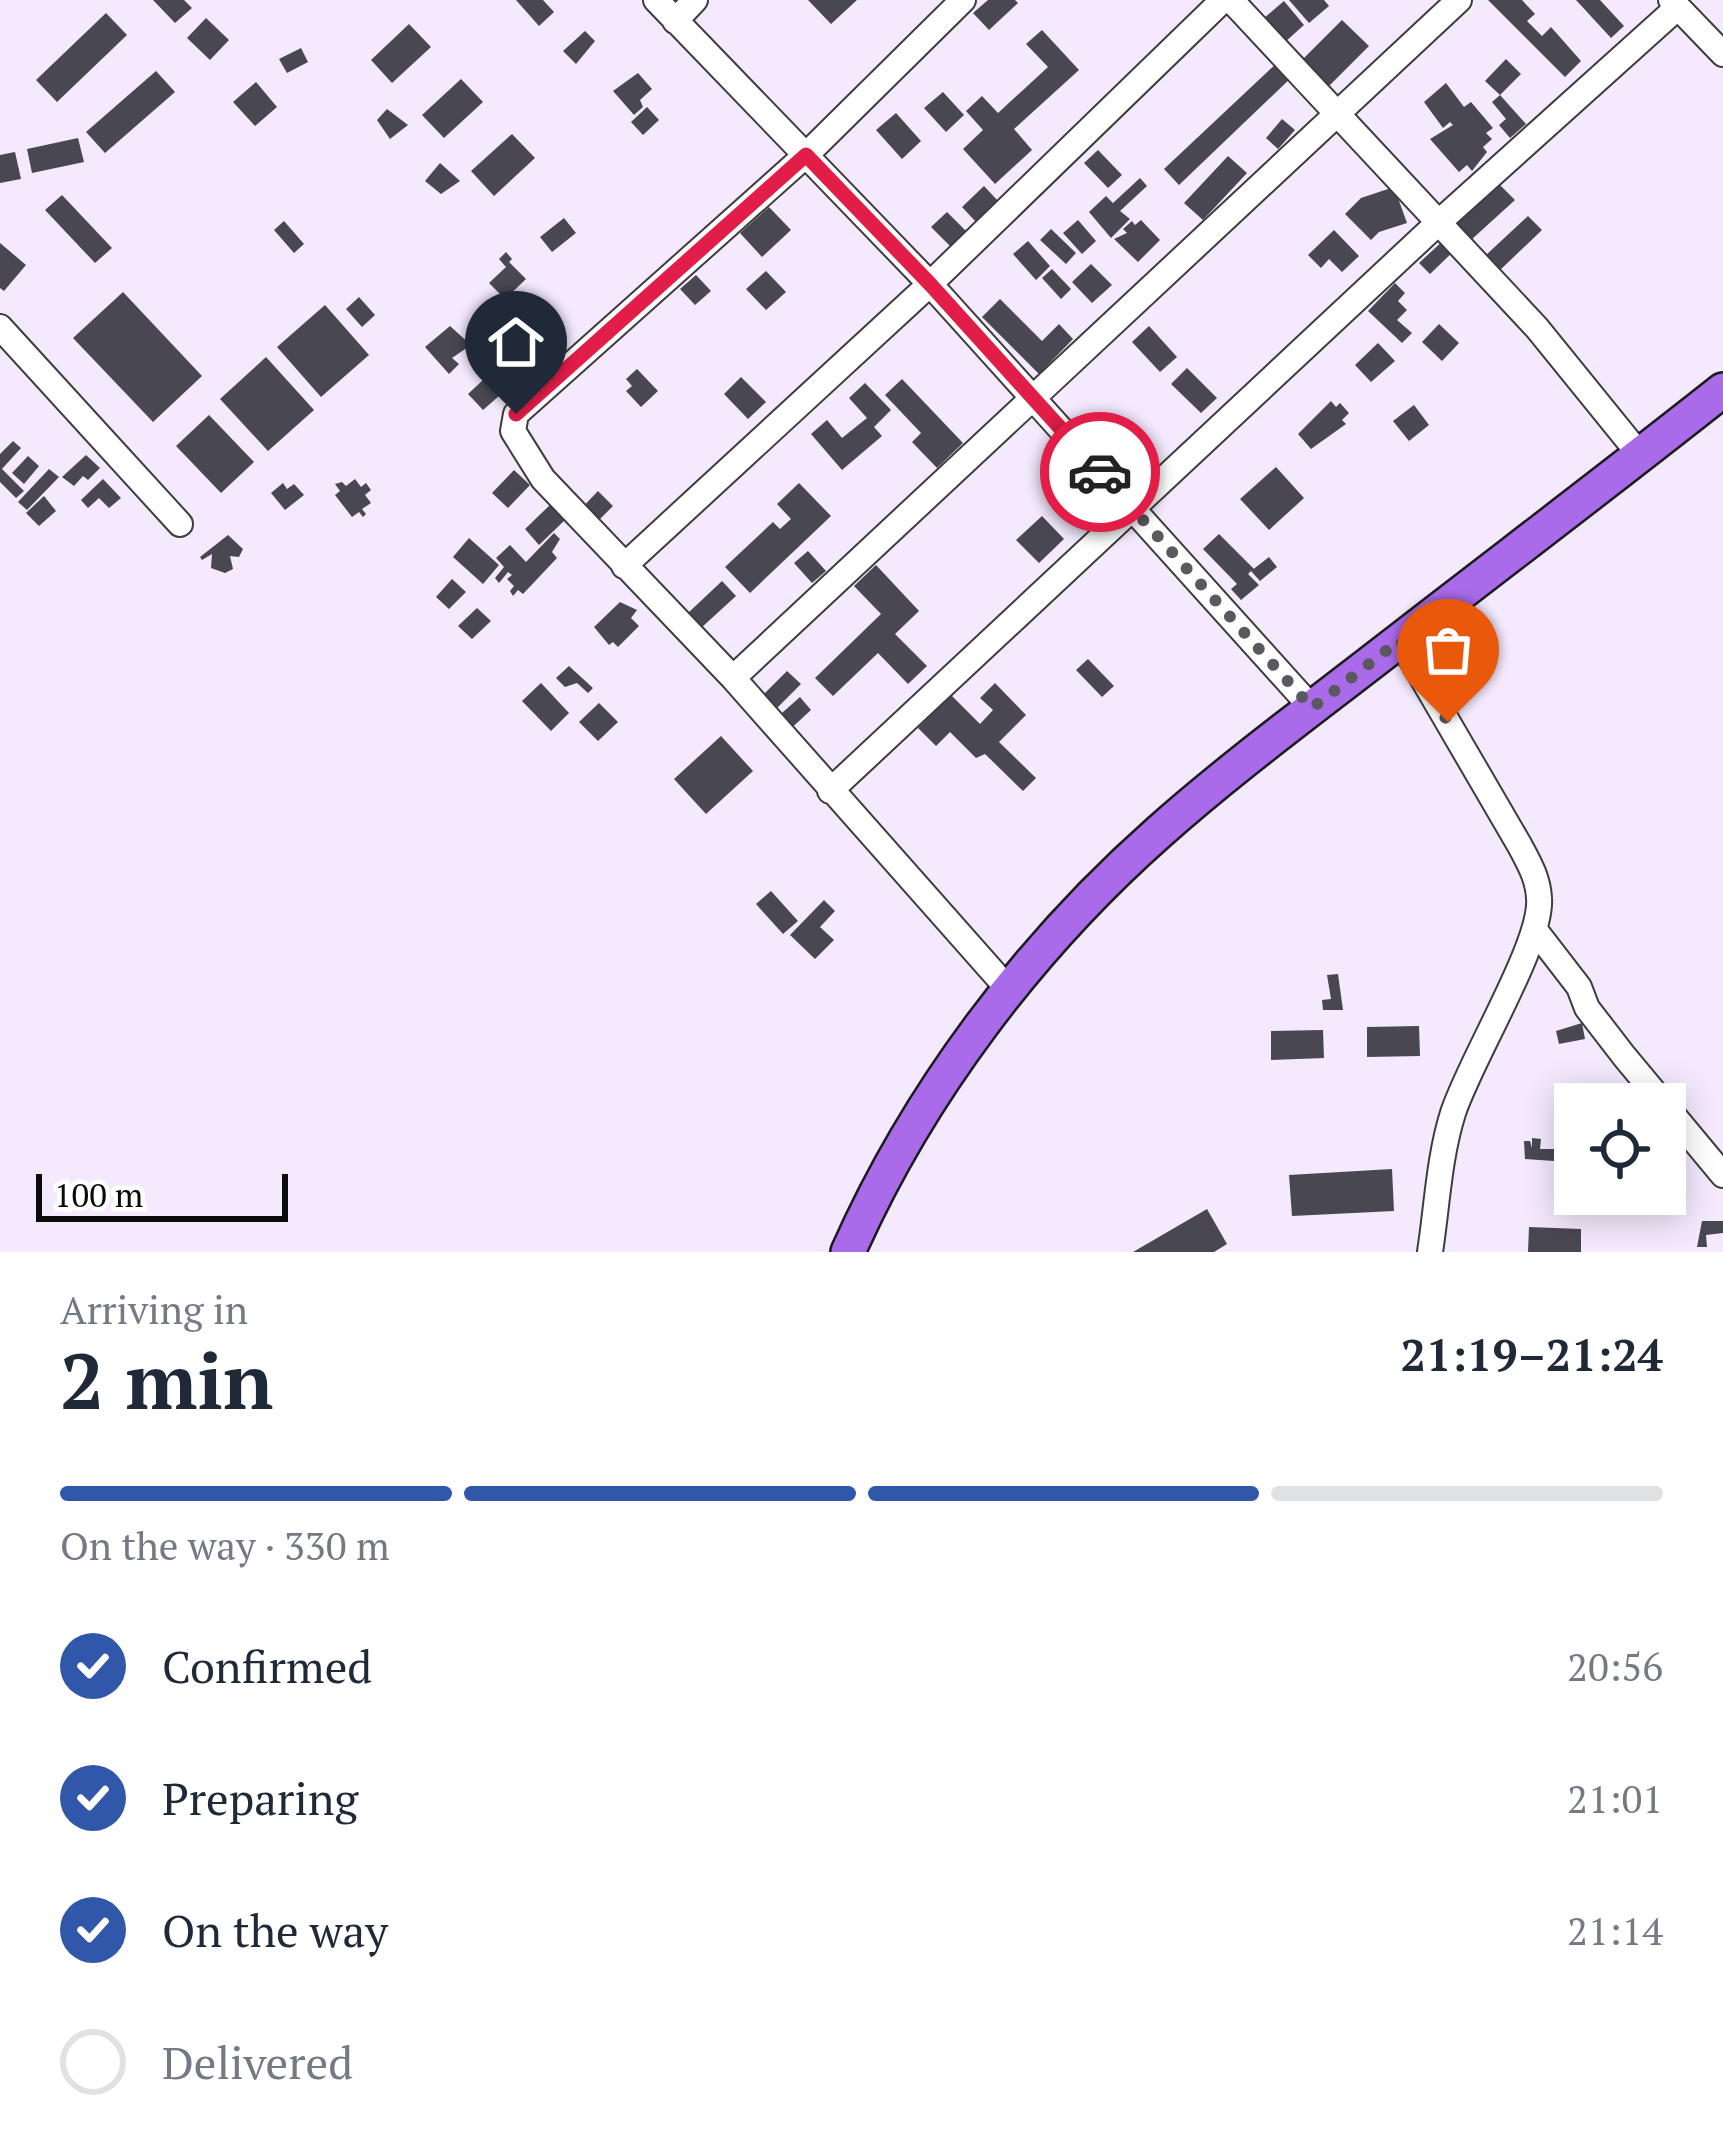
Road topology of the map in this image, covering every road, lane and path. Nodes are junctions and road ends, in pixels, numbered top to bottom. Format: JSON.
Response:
{"nodes":[{"id":1,"x":656,"y":0,"type":"edge"},
{"id":2,"x":695,"y":0,"type":"edge"},
{"id":3,"x":963,"y":0,"type":"edge"},
{"id":4,"x":1227,"y":0,"type":"edge"},
{"id":5,"x":1459,"y":0,"type":"edge"},
{"id":6,"x":1674,"y":3,"type":"edge"},
{"id":7,"x":674,"y":20,"type":"junction"},
{"id":8,"x":1723,"y":55,"type":"edge"},
{"id":9,"x":1336,"y":115,"type":"junction"},
{"id":10,"x":806,"y":155,"type":"junction"},
{"id":11,"x":1438,"y":224,"type":"junction"},
{"id":12,"x":930,"y":284,"type":"junction"},
{"id":13,"x":0,"y":327,"type":"edge"},
{"id":14,"x":1723,"y":390,"type":"edge"},
{"id":15,"x":1032,"y":398,"type":"junction"},
{"id":16,"x":1640,"y":455,"type":"junction"},
{"id":17,"x":1135,"y":509,"type":"junction"},
{"id":18,"x":180,"y":524,"type":"dead end"},
{"id":19,"x":624,"y":566,"type":"junction"},
{"id":20,"x":1400,"y":640,"type":"junction"},
{"id":21,"x":733,"y":678,"type":"junction"},
{"id":22,"x":1312,"y":708,"type":"junction"},
{"id":23,"x":830,"y":791,"type":"junction"},
{"id":24,"x":1535,"y":930,"type":"junction"},
{"id":25,"x":1010,"y":991,"type":"junction"},
{"id":26,"x":1723,"y":1175,"type":"edge"},
{"id":27,"x":848,"y":1252,"type":"edge"},
{"id":28,"x":1430,"y":1252,"type":"edge"}],
"edges":[{"from":1,"to":7,"type":"street"},
{"from":2,"to":7,"type":"street"},
{"from":3,"to":10,"type":"street"},
{"from":4,"to":9,"type":"street"},
{"from":4,"to":12,"type":"street"},
{"from":5,"to":9,"type":"street"},
{"from":6,"to":8,"type":"street"},
{"from":6,"to":11,"type":"street"},
{"from":7,"to":10,"type":"street"},
{"from":9,"to":11,"type":"street"},
{"from":9,"to":15,"type":"street"},
{"from":10,"to":12,"type":"street"},
{"from":10,"to":19,"type":"street"},
{"from":11,"to":16,"type":"street"},
{"from":11,"to":17,"type":"street"},
{"from":12,"to":15,"type":"street"},
{"from":12,"to":19,"type":"street"},
{"from":13,"to":18,"type":"street"},
{"from":14,"to":16,"type":"main road"},
{"from":15,"to":17,"type":"street"},
{"from":15,"to":21,"type":"street"},
{"from":16,"to":20,"type":"main road"},
{"from":17,"to":22,"type":"street"},
{"from":17,"to":23,"type":"street"},
{"from":19,"to":21,"type":"street"},
{"from":20,"to":22,"type":"main road"},
{"from":20,"to":24,"type":"street"},
{"from":21,"to":23,"type":"street"},
{"from":22,"to":25,"type":"main road"},
{"from":23,"to":25,"type":"street"},
{"from":24,"to":26,"type":"street"},
{"from":24,"to":28,"type":"street"},
{"from":25,"to":27,"type":"main road"}]}
